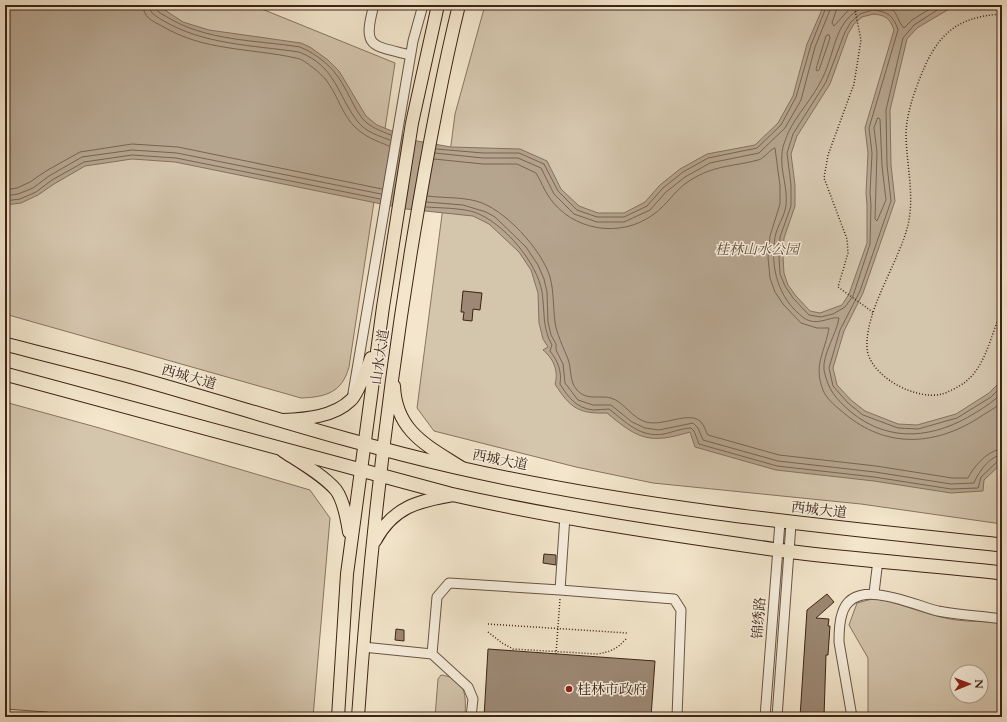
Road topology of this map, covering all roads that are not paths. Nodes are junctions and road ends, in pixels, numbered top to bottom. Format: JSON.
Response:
{"nodes":[{"id":1,"x":374,"y":5,"type":"edge"},
{"id":2,"x":423,"y":5,"type":"edge"},
{"id":3,"x":438,"y":5,"type":"edge"},
{"id":4,"x":459,"y":5,"type":"edge"},
{"id":5,"x":410,"y":55,"type":"junction"},
{"id":6,"x":378,"y":342,"type":"junction"},
{"id":7,"x":5,"y":344,"type":"edge"},
{"id":8,"x":394,"y":365,"type":"junction"},
{"id":9,"x":5,"y":374,"type":"edge"},
{"id":10,"x":352,"y":400,"type":"junction"},
{"id":11,"x":279,"y":420,"type":"junction"},
{"id":12,"x":364,"y":444,"type":"junction"},
{"id":13,"x":277,"y":447,"type":"junction"},
{"id":14,"x":382,"y":449,"type":"junction"},
{"id":15,"x":360,"y":469,"type":"junction"},
{"id":16,"x":464,"y":469,"type":"junction"},
{"id":17,"x":380,"y":474,"type":"junction"},
{"id":18,"x":454,"y":495,"type":"junction"},
{"id":19,"x":565,"y":516,"type":"junction"},
{"id":20,"x":786,"y":523,"type":"junction"},
{"id":21,"x":351,"y":545,"type":"junction"},
{"id":22,"x":1002,"y":545,"type":"edge"},
{"id":23,"x":372,"y":547,"type":"junction"},
{"id":24,"x":784,"y":550,"type":"junction"},
{"id":25,"x":878,"y":560,"type":"junction"},
{"id":26,"x":1002,"y":573,"type":"edge"},
{"id":27,"x":560,"y":590,"type":"junction"},
{"id":28,"x":874,"y":593,"type":"junction"},
{"id":29,"x":1002,"y":618,"type":"edge"},
{"id":30,"x":363,"y":647,"type":"junction"},
{"id":31,"x":432,"y":654,"type":"junction"},
{"id":32,"x":5,"y":714,"type":"edge"},
{"id":33,"x":46,"y":717,"type":"edge"},
{"id":34,"x":338,"y":717,"type":"edge"},
{"id":35,"x":358,"y":717,"type":"edge"},
{"id":36,"x":471,"y":717,"type":"edge"},
{"id":37,"x":677,"y":717,"type":"edge"},
{"id":38,"x":766,"y":717,"type":"edge"},
{"id":39,"x":777,"y":717,"type":"edge"},
{"id":40,"x":852,"y":717,"type":"edge"}],
"edges":[{"from":1,"to":5,"type":"street"},
{"from":2,"to":5,"type":"street"},
{"from":3,"to":6,"type":"main road","name":"山水大道"},
{"from":4,"to":8,"type":"main road","name":"山水大道"},
{"from":5,"to":10,"type":"street"},
{"from":6,"to":10,"type":"main road"},
{"from":6,"to":12,"type":"main road","name":"山水大道"},
{"from":7,"to":11,"type":"highway","name":"西城大道"},
{"from":8,"to":14,"type":"main road","name":"山水大道"},
{"from":8,"to":16,"type":"main road"},
{"from":9,"to":13,"type":"highway"},
{"from":10,"to":11,"type":"main road"},
{"from":11,"to":12,"type":"highway","name":"西城大道"},
{"from":12,"to":14,"type":"highway","name":"西城大道"},
{"from":12,"to":15,"type":"main road","name":"山水大道"},
{"from":13,"to":15,"type":"highway"},
{"from":13,"to":21,"type":"main road"},
{"from":14,"to":16,"type":"highway","name":"西城大道"},
{"from":14,"to":17,"type":"main road","name":"山水大道"},
{"from":15,"to":17,"type":"highway"},
{"from":15,"to":21,"type":"main road","name":"山水大道"},
{"from":16,"to":20,"type":"highway","name":"西城大道"},
{"from":17,"to":18,"type":"highway"},
{"from":17,"to":23,"type":"main road","name":"山水大道"},
{"from":18,"to":19,"type":"highway"},
{"from":18,"to":23,"type":"main road"},
{"from":19,"to":24,"type":"highway"},
{"from":19,"to":27,"type":"street"},
{"from":20,"to":22,"type":"highway","name":"西城大道"},
{"from":20,"to":24,"type":"street","name":"锦绣路"},
{"from":21,"to":34,"type":"main road","name":"山水大道"},
{"from":23,"to":30,"type":"main road","name":"山水大道"},
{"from":24,"to":25,"type":"highway"},
{"from":24,"to":38,"type":"street","name":"锦绣路"},
{"from":24,"to":39,"type":"street","name":"锦绣路"},
{"from":25,"to":26,"type":"highway"},
{"from":25,"to":28,"type":"street"},
{"from":27,"to":31,"type":"street"},
{"from":27,"to":37,"type":"street"},
{"from":28,"to":29,"type":"street"},
{"from":28,"to":40,"type":"street"},
{"from":30,"to":31,"type":"street"},
{"from":30,"to":35,"type":"main road","name":"山水大道"},
{"from":31,"to":36,"type":"street"},
{"from":32,"to":33,"type":"street"}]}
